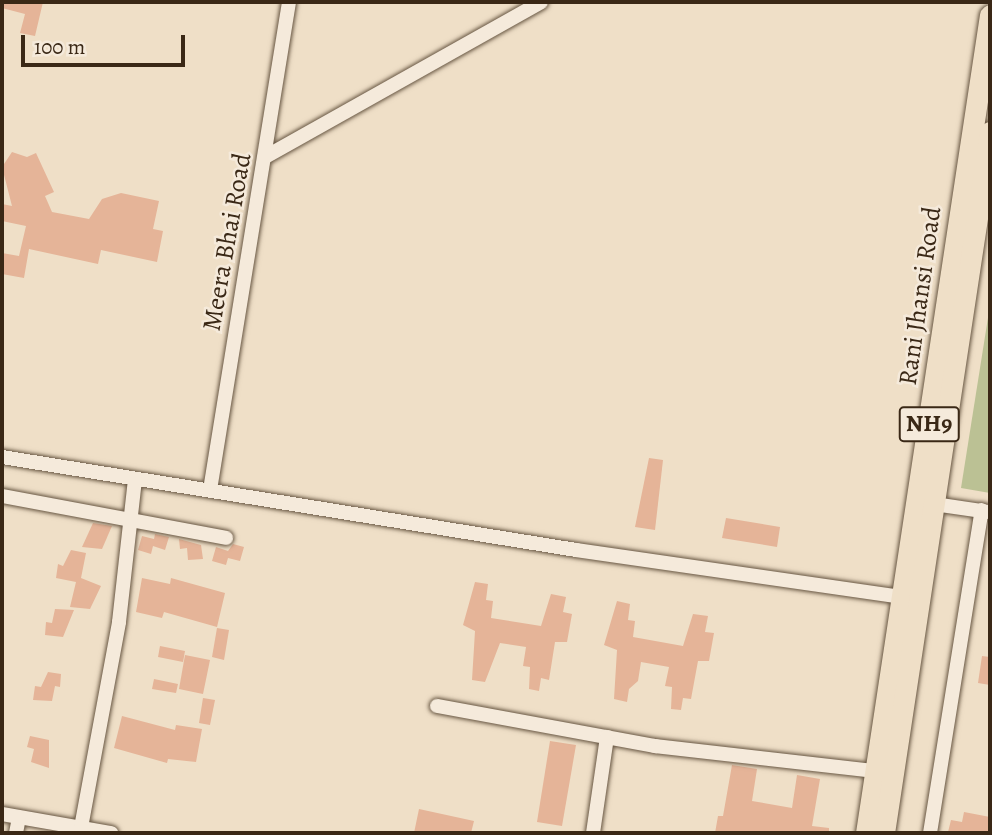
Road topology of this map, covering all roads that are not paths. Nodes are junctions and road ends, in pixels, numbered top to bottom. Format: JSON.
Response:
{"nodes":[{"id":1,"x":289,"y":2,"type":"edge"},
{"id":2,"x":541,"y":2,"type":"edge"},
{"id":3,"x":990,"y":15,"type":"edge"},
{"id":4,"x":990,"y":132,"type":"edge"},
{"id":5,"x":267,"y":156,"type":"junction"},
{"id":6,"x":2,"y":457,"type":"edge"},
{"id":7,"x":135,"y":479,"type":"junction"},
{"id":8,"x":210,"y":489,"type":"junction"},
{"id":9,"x":2,"y":496,"type":"edge"},
{"id":10,"x":934,"y":503,"type":"junction"},
{"id":11,"x":986,"y":511,"type":"edge"},
{"id":12,"x":133,"y":518,"type":"junction"},
{"id":13,"x":226,"y":538,"type":"dead end"},
{"id":14,"x":903,"y":597,"type":"junction"},
{"id":15,"x":437,"y":706,"type":"dead end"},
{"id":16,"x":607,"y":737,"type":"junction"},
{"id":17,"x":885,"y":772,"type":"junction"},
{"id":18,"x":2,"y":814,"type":"edge"},
{"id":19,"x":19,"y":817,"type":"junction"},
{"id":20,"x":80,"y":830,"type":"edge"},
{"id":21,"x":16,"y":833,"type":"edge"},
{"id":22,"x":111,"y":833,"type":"edge"},
{"id":23,"x":593,"y":833,"type":"edge"},
{"id":24,"x":866,"y":833,"type":"edge"},
{"id":25,"x":884,"y":833,"type":"edge"},
{"id":26,"x":930,"y":833,"type":"edge"}],
"edges":[{"from":1,"to":5,"type":"street","name":"Meera Bhai Road"},
{"from":2,"to":5,"type":"street"},
{"from":3,"to":14,"type":"highway","name":"Rani Jhansi Road","number":"NH9"},
{"from":4,"to":10,"type":"highway","name":"Rani Jhansi Road","number":"NH9"},
{"from":5,"to":8,"type":"street","name":"Meera Bhai Road"},
{"from":6,"to":7,"type":"street"},
{"from":7,"to":8,"type":"street"},
{"from":7,"to":12,"type":"street"},
{"from":8,"to":14,"type":"street"},
{"from":9,"to":12,"type":"street"},
{"from":10,"to":11,"type":"street"},
{"from":10,"to":17,"type":"highway","name":"Rani Jhansi Road","number":"NH9"},
{"from":11,"to":26,"type":"street"},
{"from":12,"to":13,"type":"street"},
{"from":12,"to":20,"type":"street"},
{"from":14,"to":17,"type":"highway","name":"Rani Jhansi Road","number":"NH9"},
{"from":15,"to":16,"type":"street"},
{"from":16,"to":17,"type":"street"},
{"from":16,"to":23,"type":"street"},
{"from":17,"to":24,"type":"highway","name":"Rani Jhansi Road","number":"NH9"},
{"from":17,"to":25,"type":"highway","name":"Rani Jhansi Road","number":"NH9"},
{"from":18,"to":19,"type":"street"},
{"from":19,"to":20,"type":"street"},
{"from":19,"to":21,"type":"street"},
{"from":20,"to":22,"type":"street"}]}
